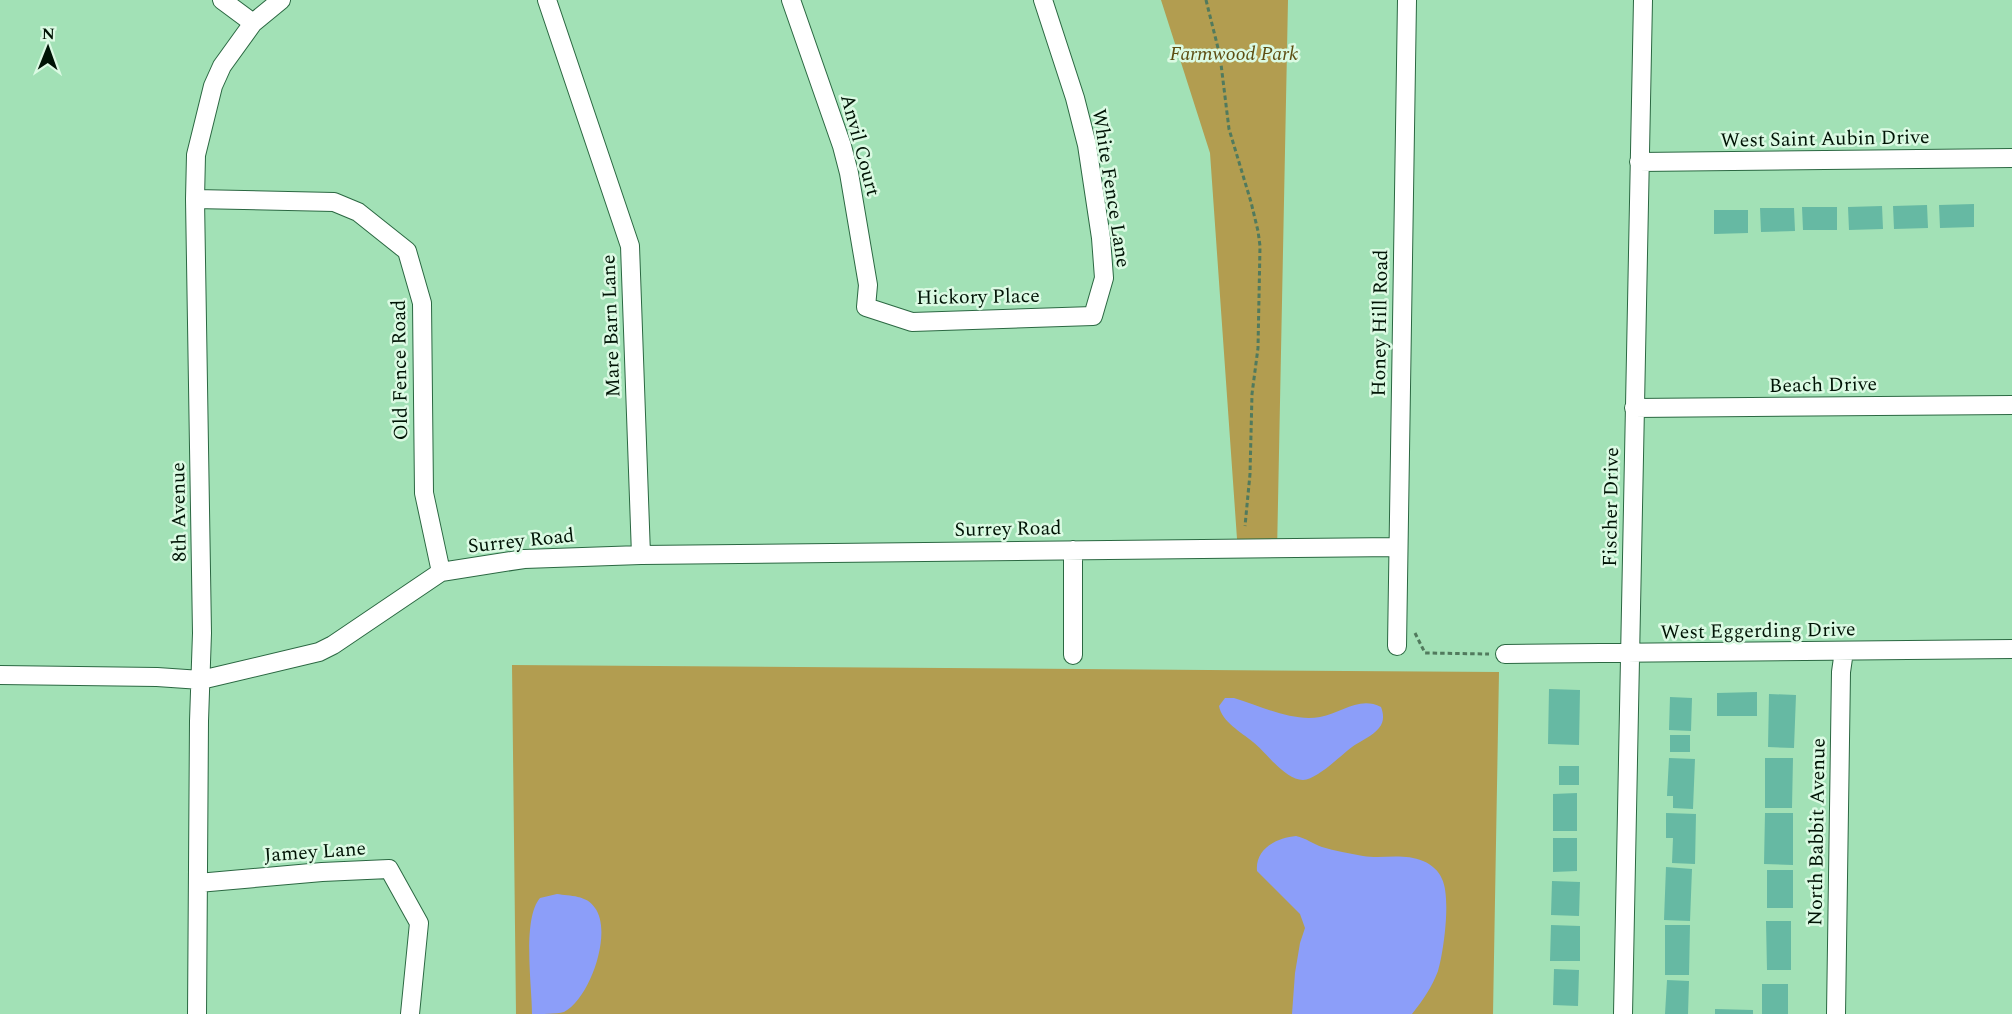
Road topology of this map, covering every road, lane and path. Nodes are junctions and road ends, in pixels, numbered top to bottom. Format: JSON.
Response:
{"nodes":[{"id":1,"x":222,"y":0,"type":"edge"},
{"id":2,"x":281,"y":0,"type":"edge"},
{"id":3,"x":548,"y":0,"type":"edge"},
{"id":4,"x":791,"y":0,"type":"edge"},
{"id":5,"x":1043,"y":0,"type":"edge"},
{"id":6,"x":1206,"y":0,"type":"edge"},
{"id":7,"x":1407,"y":0,"type":"edge"},
{"id":8,"x":1643,"y":0,"type":"edge"},
{"id":9,"x":253,"y":23,"type":"junction"},
{"id":10,"x":2012,"y":158,"type":"edge"},
{"id":11,"x":1639,"y":162,"type":"junction"},
{"id":12,"x":195,"y":199,"type":"junction"},
{"id":13,"x":866,"y":307,"type":"joint"},
{"id":14,"x":1093,"y":316,"type":"joint"},
{"id":15,"x":2012,"y":405,"type":"edge"},
{"id":16,"x":1634,"y":408,"type":"junction"},
{"id":17,"x":1245,"y":526,"type":"dead end"},
{"id":18,"x":1398,"y":547,"type":"junction"},
{"id":19,"x":1073,"y":550,"type":"junction"},
{"id":20,"x":641,"y":555,"type":"junction"},
{"id":21,"x":441,"y":572,"type":"junction"},
{"id":22,"x":1413,"y":629,"type":"dead end"},
{"id":23,"x":1397,"y":646,"type":"dead end"},
{"id":24,"x":2012,"y":649,"type":"edge"},
{"id":25,"x":1844,"y":651,"type":"junction"},
{"id":26,"x":1505,"y":654,"type":"joint"},
{"id":27,"x":1629,"y":654,"type":"junction"},
{"id":28,"x":1073,"y":656,"type":"dead end"},
{"id":29,"x":0,"y":675,"type":"edge"},
{"id":30,"x":201,"y":680,"type":"junction"},
{"id":31,"x":198,"y":883,"type":"junction"},
{"id":32,"x":197,"y":1014,"type":"edge"},
{"id":33,"x":410,"y":1014,"type":"edge"},
{"id":34,"x":1623,"y":1014,"type":"edge"},
{"id":35,"x":1836,"y":1014,"type":"edge"}],
"edges":[{"from":1,"to":9,"type":"street"},
{"from":2,"to":9,"type":"street","name":"8th Avenue"},
{"from":3,"to":20,"type":"street","name":"Mare Barn Lane"},
{"from":4,"to":13,"type":"street","name":"Anvil Court"},
{"from":5,"to":14,"type":"street","name":"White Fence Lane"},
{"from":6,"to":17,"type":"path"},
{"from":7,"to":18,"type":"street","name":"Honey Hill Road"},
{"from":8,"to":11,"type":"street","name":"Fischer Drive"},
{"from":9,"to":12,"type":"street","name":"8th Avenue"},
{"from":10,"to":11,"type":"street","name":"West Saint Aubin Drive"},
{"from":11,"to":16,"type":"street","name":"Fischer Drive"},
{"from":12,"to":21,"type":"street","name":"Old Fence Road"},
{"from":12,"to":30,"type":"street","name":"8th Avenue"},
{"from":13,"to":14,"type":"street","name":"Hickory Place"},
{"from":15,"to":16,"type":"street","name":"Beach Drive"},
{"from":16,"to":27,"type":"street","name":"Fischer Drive"},
{"from":18,"to":19,"type":"street","name":"Surrey Road"},
{"from":18,"to":23,"type":"street","name":"Honey Hill Road"},
{"from":19,"to":20,"type":"street","name":"Surrey Road"},
{"from":19,"to":28,"type":"street","name":"Surrey Road"},
{"from":20,"to":21,"type":"street","name":"Surrey Road"},
{"from":21,"to":30,"type":"street","name":"Surrey Road"},
{"from":22,"to":26,"type":"path"},
{"from":24,"to":25,"type":"street","name":"West Eggerding Drive"},
{"from":25,"to":27,"type":"street","name":"West Eggerding Drive"},
{"from":25,"to":35,"type":"street","name":"North Babbit Avenue"},
{"from":26,"to":27,"type":"street","name":"West Eggerding Drive"},
{"from":27,"to":34,"type":"street","name":"Fischer Drive"},
{"from":29,"to":30,"type":"street","name":"Surrey Road"},
{"from":30,"to":31,"type":"street","name":"8th Avenue"},
{"from":31,"to":32,"type":"street","name":"8th Avenue"},
{"from":31,"to":33,"type":"street","name":"Jamey Lane"}]}
